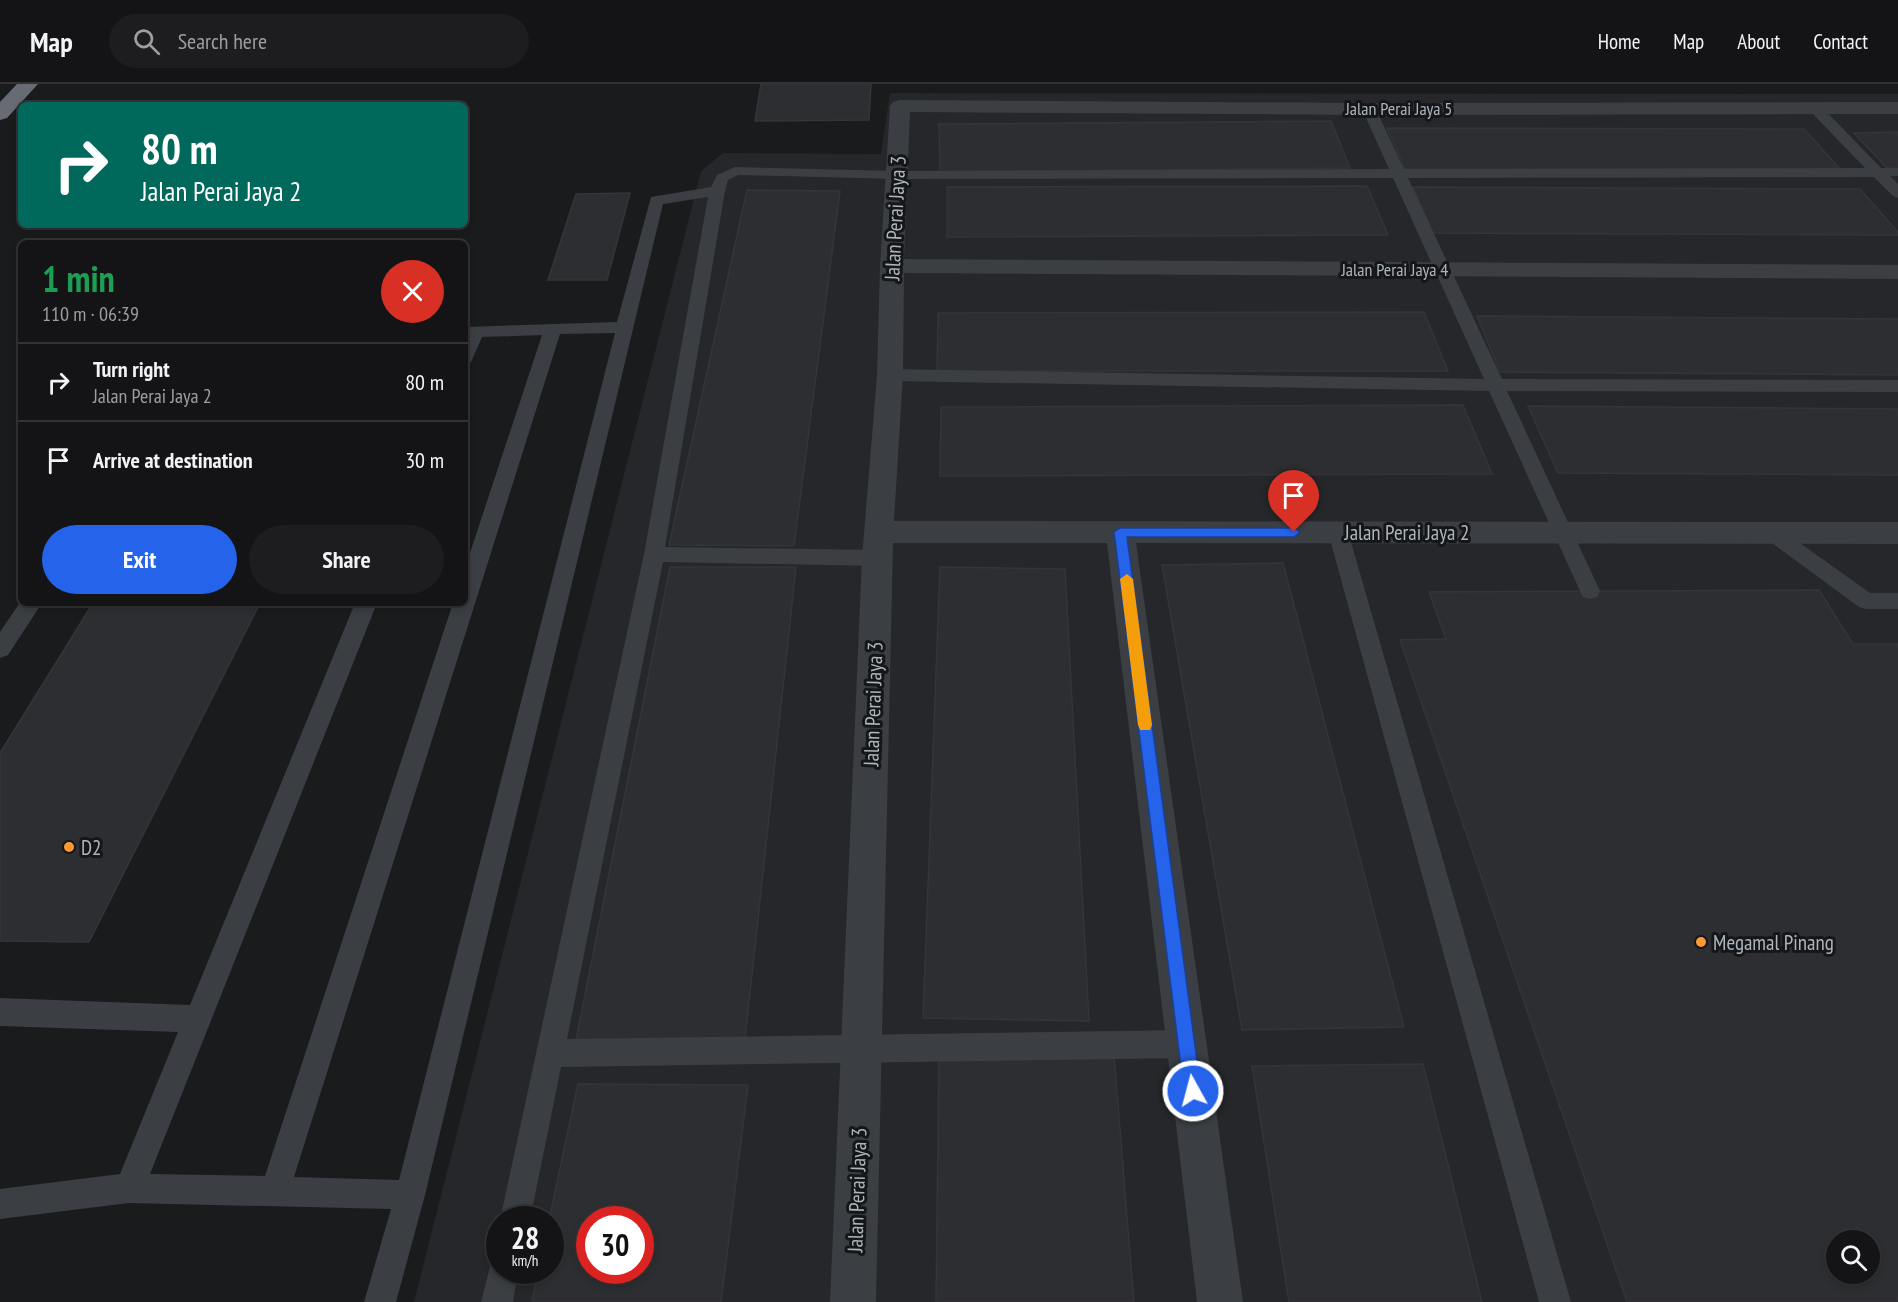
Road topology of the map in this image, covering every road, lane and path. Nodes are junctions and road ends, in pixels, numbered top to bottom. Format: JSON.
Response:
{"nodes":[{"id":1,"x":28,"y":84,"type":"edge"},
{"id":2,"x":900,"y":106,"type":"joint"},
{"id":3,"x":6,"y":107,"type":"edge"},
{"id":4,"x":1814,"y":107,"type":"junction"},
{"id":5,"x":1898,"y":108,"type":"edge"},
{"id":6,"x":1369,"y":109,"type":"junction"},
{"id":7,"x":0,"y":125,"type":"edge"},
{"id":8,"x":1878,"y":172,"type":"junction"},
{"id":9,"x":1898,"y":172,"type":"edge"},
{"id":10,"x":1398,"y":174,"type":"junction"},
{"id":11,"x":897,"y":175,"type":"junction"},
{"id":12,"x":717,"y":191,"type":"junction"},
{"id":13,"x":1898,"y":193,"type":"edge"},
{"id":14,"x":892,"y":266,"type":"junction"},
{"id":15,"x":1442,"y":269,"type":"junction"},
{"id":16,"x":1898,"y":272,"type":"edge"},
{"id":17,"x":626,"y":327,"type":"junction"},
{"id":18,"x":553,"y":328,"type":"junction"},
{"id":19,"x":470,"y":332,"type":"edge"},
{"id":20,"x":890,"y":375,"type":"junction"},
{"id":21,"x":1494,"y":385,"type":"junction"},
{"id":22,"x":1898,"y":386,"type":"edge"},
{"id":23,"x":1120,"y":532,"type":"junction"},
{"id":24,"x":1338,"y":532,"type":"junction"},
{"id":25,"x":1562,"y":532,"type":"junction"},
{"id":26,"x":1898,"y":532,"type":"edge"},
{"id":27,"x":1772,"y":533,"type":"junction"},
{"id":28,"x":878,"y":545,"type":"junction"},
{"id":29,"x":654,"y":554,"type":"junction"},
{"id":30,"x":1590,"y":591,"type":"dead end"},
{"id":31,"x":468,"y":593,"type":"edge"},
{"id":32,"x":1898,"y":601,"type":"edge"},
{"id":33,"x":29,"y":606,"type":"edge"},
{"id":34,"x":365,"y":606,"type":"edge"},
{"id":35,"x":464,"y":606,"type":"edge"},
{"id":36,"x":0,"y":649,"type":"edge"},
{"id":37,"x":0,"y":1012,"type":"edge"},
{"id":38,"x":197,"y":1019,"type":"junction"},
{"id":39,"x":1187,"y":1044,"type":"junction"},
{"id":40,"x":861,"y":1047,"type":"junction"},
{"id":41,"x":549,"y":1053,"type":"junction"},
{"id":42,"x":129,"y":1188,"type":"junction"},
{"id":43,"x":275,"y":1191,"type":"junction"},
{"id":44,"x":410,"y":1195,"type":"junction"},
{"id":45,"x":0,"y":1204,"type":"edge"},
{"id":46,"x":517,"y":1206,"type":"edge"},
{"id":47,"x":500,"y":1284,"type":"edge"},
{"id":48,"x":380,"y":1302,"type":"edge"},
{"id":49,"x":497,"y":1302,"type":"edge"},
{"id":50,"x":853,"y":1302,"type":"edge"},
{"id":51,"x":1220,"y":1302,"type":"edge"},
{"id":52,"x":1556,"y":1302,"type":"edge"}],
"edges":[{"from":1,"to":3,"type":"highway"},
{"from":2,"to":6,"type":"street","name":"Jalan Perai Jaya 5"},
{"from":2,"to":11,"type":"street","name":"Jalan Perai Jaya 3"},
{"from":3,"to":7,"type":"highway"},
{"from":4,"to":5,"type":"street","name":"Jalan Perai Jaya 5"},
{"from":4,"to":6,"type":"street","name":"Jalan Perai Jaya 5"},
{"from":4,"to":8,"type":"lane"},
{"from":6,"to":10,"type":"lane"},
{"from":8,"to":9,"type":"lane"},
{"from":8,"to":10,"type":"lane"},
{"from":8,"to":13,"type":"lane"},
{"from":10,"to":11,"type":"lane"},
{"from":10,"to":15,"type":"lane"},
{"from":11,"to":12,"type":"lane"},
{"from":11,"to":14,"type":"street","name":"Jalan Perai Jaya 3"},
{"from":12,"to":17,"type":"lane"},
{"from":12,"to":29,"type":"lane"},
{"from":14,"to":15,"type":"street","name":"Jalan Perai Jaya 4"},
{"from":14,"to":20,"type":"street","name":"Jalan Perai Jaya 3"},
{"from":15,"to":16,"type":"street","name":"Jalan Perai Jaya 4"},
{"from":15,"to":21,"type":"lane"},
{"from":17,"to":18,"type":"lane"},
{"from":17,"to":44,"type":"lane"},
{"from":18,"to":19,"type":"lane"},
{"from":18,"to":31,"type":"lane"},
{"from":20,"to":21,"type":"lane"},
{"from":20,"to":28,"type":"street","name":"Jalan Perai Jaya 3"},
{"from":21,"to":22,"type":"lane"},
{"from":21,"to":25,"type":"lane"},
{"from":23,"to":24,"type":"street","name":"Jalan Perai Jaya 2"},
{"from":23,"to":28,"type":"street","name":"Jalan Perai Jaya 2"},
{"from":23,"to":39,"type":"street"},
{"from":24,"to":25,"type":"street","name":"Jalan Perai Jaya 2"},
{"from":24,"to":52,"type":"lane"},
{"from":25,"to":27,"type":"street","name":"Jalan Perai Jaya 2"},
{"from":25,"to":30,"type":"lane"},
{"from":26,"to":27,"type":"street","name":"Jalan Perai Jaya 2"},
{"from":27,"to":32,"type":"lane"},
{"from":28,"to":29,"type":"lane"},
{"from":28,"to":40,"type":"street","name":"Jalan Perai Jaya 3"},
{"from":29,"to":41,"type":"lane"},
{"from":33,"to":36,"type":"lane"},
{"from":34,"to":38,"type":"lane"},
{"from":35,"to":43,"type":"lane"},
{"from":37,"to":38,"type":"lane"},
{"from":38,"to":42,"type":"lane"},
{"from":39,"to":40,"type":"lane"},
{"from":39,"to":51,"type":"street"},
{"from":40,"to":41,"type":"lane"},
{"from":40,"to":50,"type":"street","name":"Jalan Perai Jaya 3"},
{"from":41,"to":46,"type":"lane"},
{"from":42,"to":43,"type":"lane"},
{"from":42,"to":45,"type":"lane"},
{"from":43,"to":44,"type":"lane"},
{"from":44,"to":48,"type":"lane"},
{"from":47,"to":49,"type":"lane"}]}
